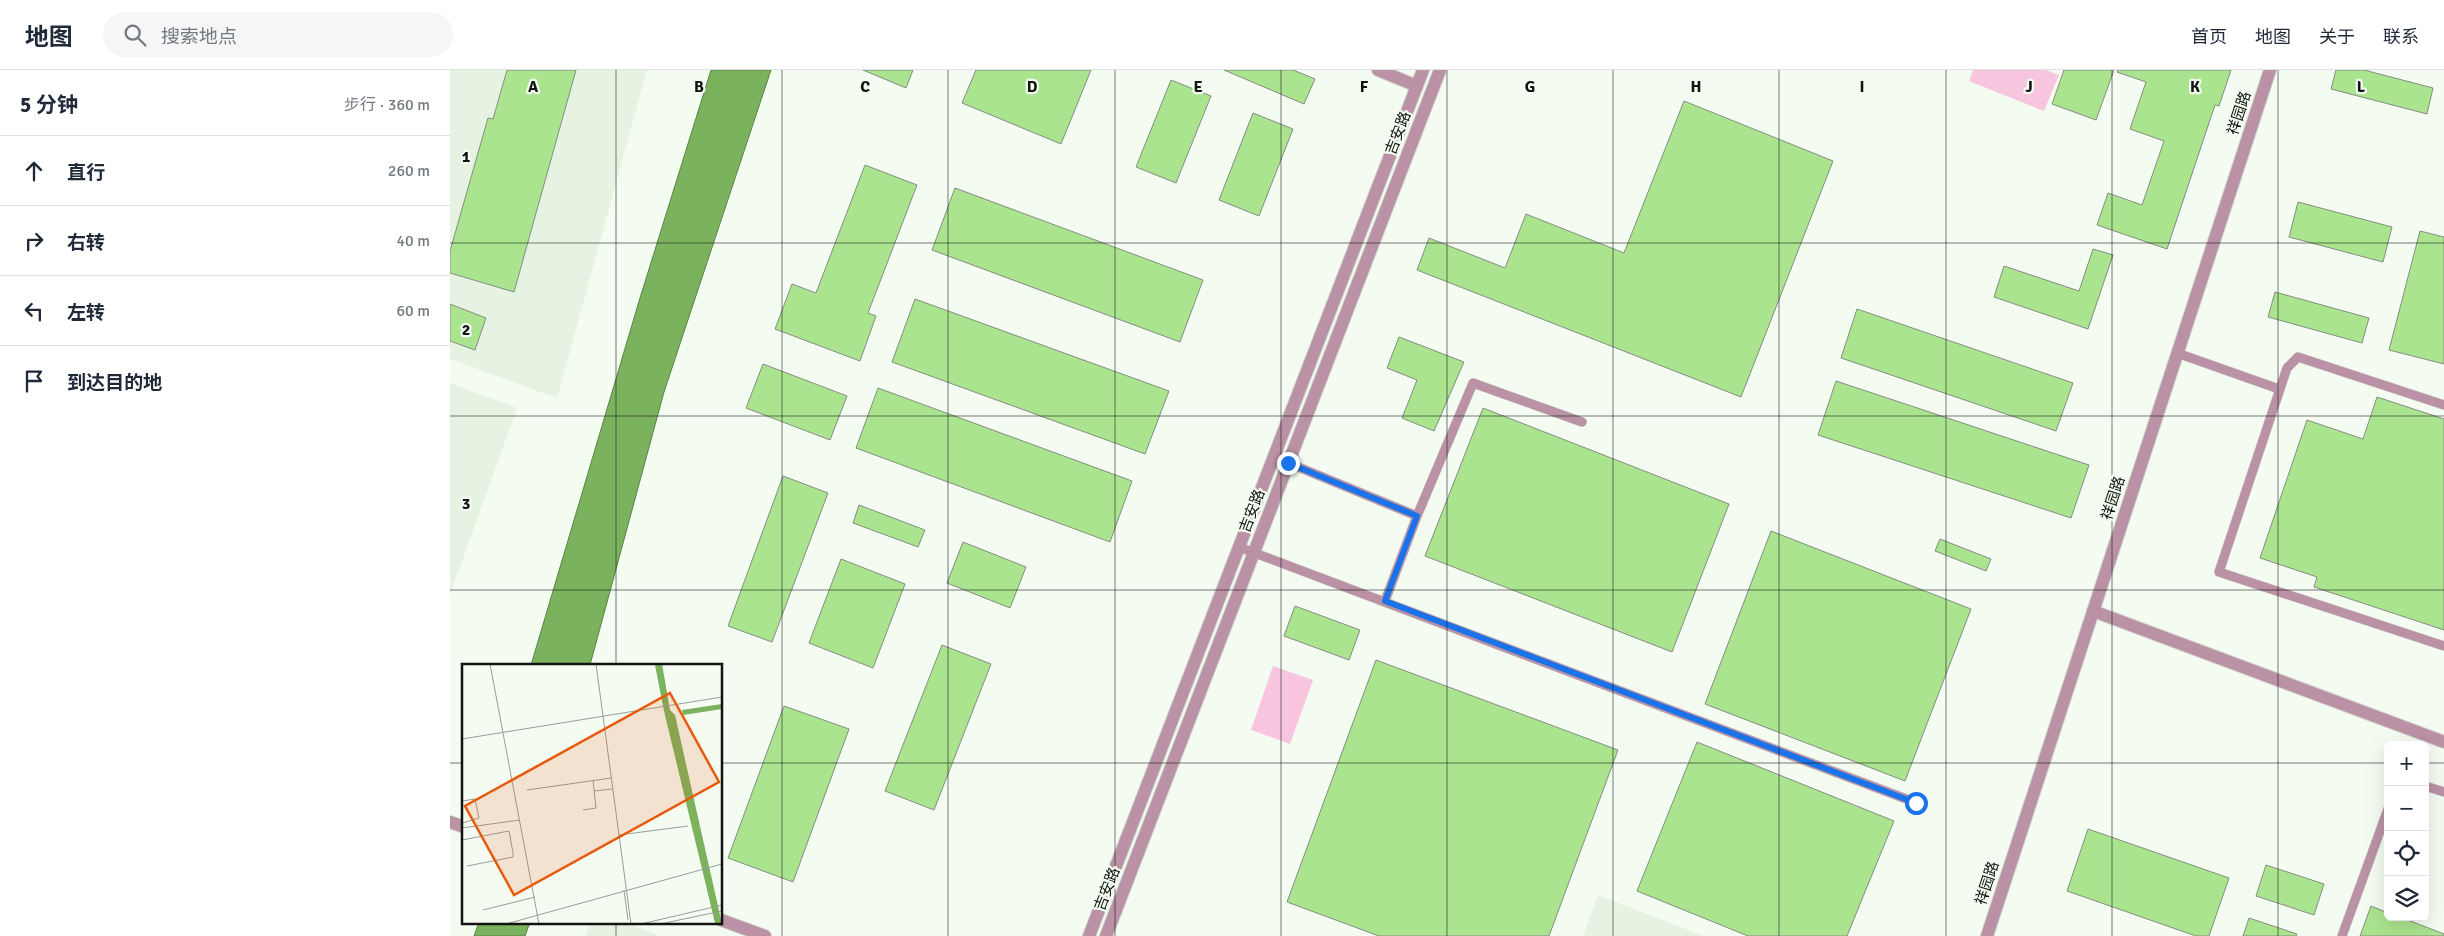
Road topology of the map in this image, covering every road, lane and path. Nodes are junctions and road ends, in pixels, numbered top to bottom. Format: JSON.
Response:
{"nodes":[{"id":1,"x":1378,"y":70,"type":"edge"},
{"id":2,"x":1423,"y":70,"type":"edge"},
{"id":3,"x":1440,"y":70,"type":"edge"},
{"id":4,"x":2270,"y":70,"type":"edge"},
{"id":5,"x":1417,"y":86,"type":"junction"},
{"id":6,"x":2177,"y":353,"type":"junction"},
{"id":7,"x":2279,"y":389,"type":"junction"},
{"id":8,"x":2444,"y":405,"type":"edge"},
{"id":9,"x":1582,"y":422,"type":"dead end"},
{"id":10,"x":1274,"y":457,"type":"junction"},
{"id":11,"x":1288,"y":463,"type":"junction"},
{"id":12,"x":1417,"y":516,"type":"junction"},
{"id":13,"x":1239,"y":547,"type":"junction"},
{"id":14,"x":1254,"y":552,"type":"junction"},
{"id":15,"x":1385,"y":601,"type":"junction"},
{"id":16,"x":2093,"y":611,"type":"junction"},
{"id":17,"x":2444,"y":646,"type":"edge"},
{"id":18,"x":2444,"y":742,"type":"edge"},
{"id":19,"x":2429,"y":787,"type":"edge"},
{"id":20,"x":2444,"y":792,"type":"edge"},
{"id":21,"x":1916,"y":803,"type":"dead end"},
{"id":22,"x":2384,"y":820,"type":"edge"},
{"id":23,"x":450,"y":822,"type":"edge"},
{"id":24,"x":462,"y":826,"type":"edge"},
{"id":25,"x":722,"y":920,"type":"edge"},
{"id":26,"x":765,"y":936,"type":"edge"},
{"id":27,"x":1089,"y":936,"type":"edge"},
{"id":28,"x":1106,"y":936,"type":"edge"},
{"id":29,"x":1987,"y":936,"type":"edge"},
{"id":30,"x":2342,"y":936,"type":"edge"}],
"edges":[{"from":1,"to":5,"type":"street"},
{"from":2,"to":5,"type":"street","name":"吉安路"},
{"from":3,"to":11,"type":"street","name":"吉安路"},
{"from":4,"to":6,"type":"street","name":"祥园路"},
{"from":5,"to":10,"type":"street","name":"吉安路"},
{"from":6,"to":7,"type":"lane"},
{"from":6,"to":16,"type":"street","name":"祥园路"},
{"from":7,"to":8,"type":"lane"},
{"from":7,"to":17,"type":"lane"},
{"from":9,"to":12,"type":"lane"},
{"from":10,"to":11,"type":"lane"},
{"from":10,"to":13,"type":"street","name":"吉安路"},
{"from":11,"to":12,"type":"lane"},
{"from":11,"to":14,"type":"street","name":"吉安路"},
{"from":12,"to":15,"type":"lane"},
{"from":13,"to":14,"type":"lane"},
{"from":13,"to":27,"type":"street","name":"吉安路"},
{"from":14,"to":15,"type":"lane"},
{"from":14,"to":28,"type":"street","name":"吉安路"},
{"from":15,"to":21,"type":"lane"},
{"from":16,"to":18,"type":"street"},
{"from":16,"to":29,"type":"street","name":"祥园路"},
{"from":19,"to":20,"type":"lane"},
{"from":22,"to":30,"type":"lane"},
{"from":23,"to":24,"type":"street"},
{"from":25,"to":26,"type":"street"}]}
